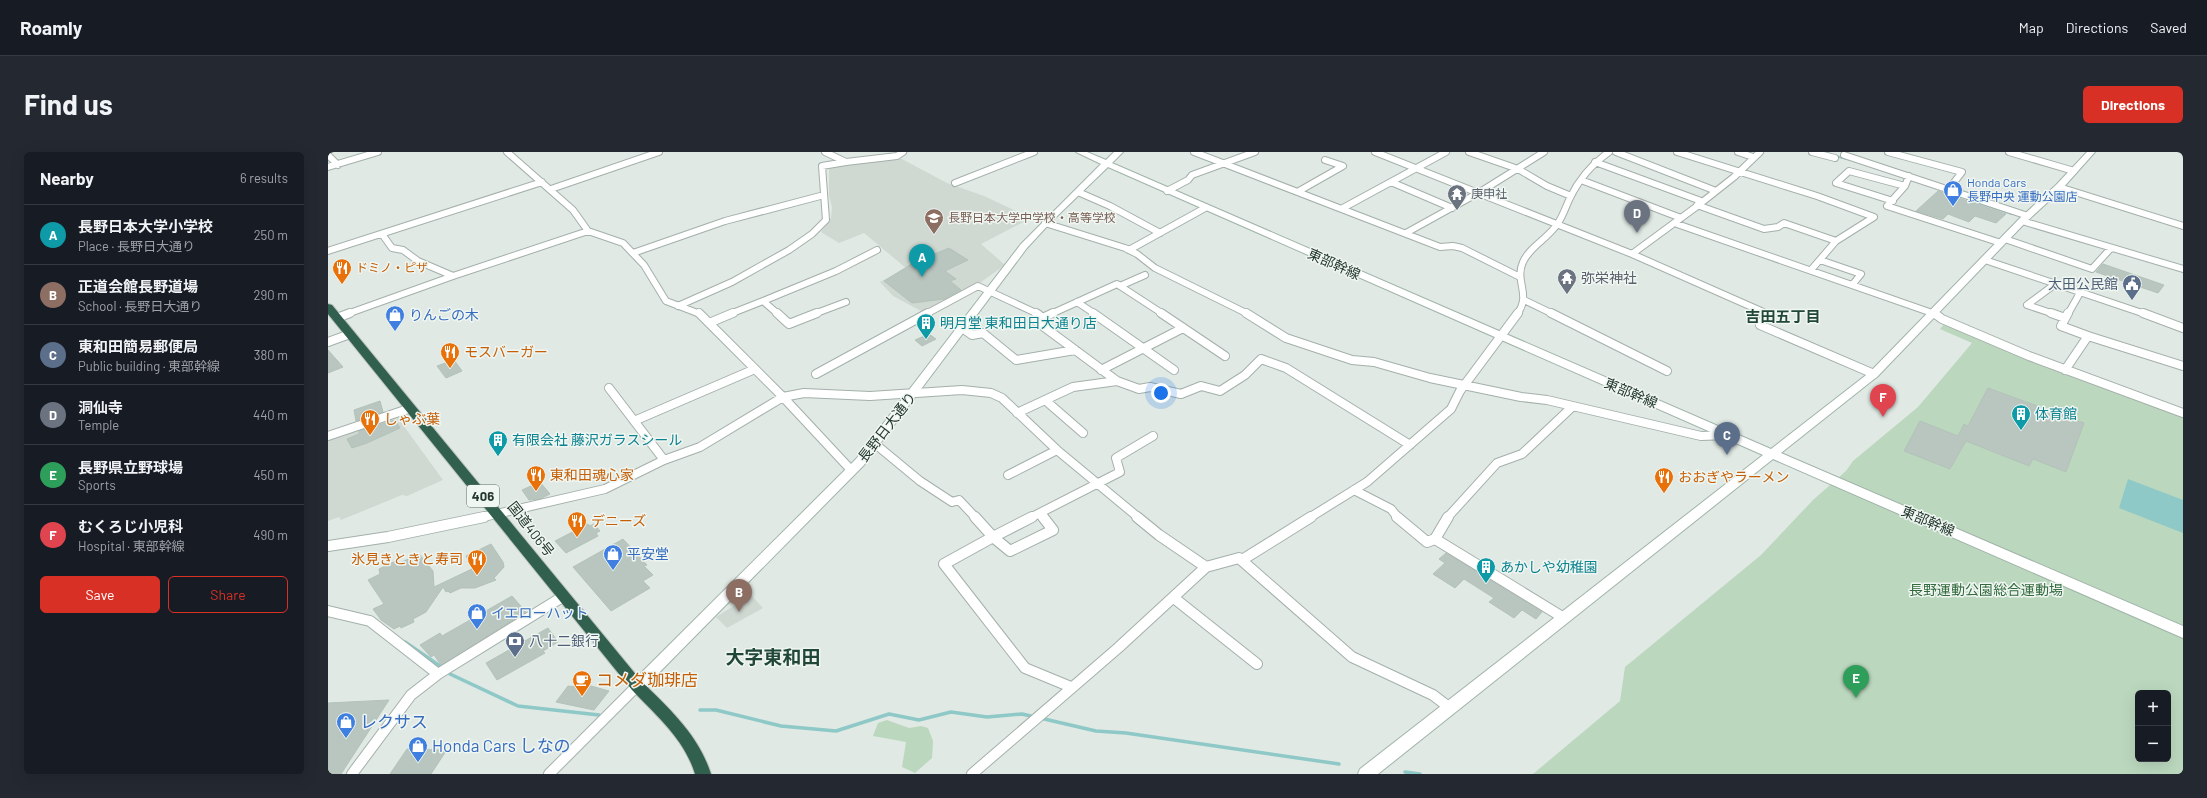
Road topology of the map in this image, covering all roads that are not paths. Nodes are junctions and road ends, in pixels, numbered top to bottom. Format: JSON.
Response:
{"nodes":[{"id":1,"x":378,"y":152,"type":"edge"},
{"id":2,"x":507,"y":152,"type":"edge"},
{"id":3,"x":659,"y":152,"type":"edge"},
{"id":4,"x":825,"y":152,"type":"edge"},
{"id":5,"x":903,"y":152,"type":"edge"},
{"id":6,"x":1034,"y":152,"type":"edge"},
{"id":7,"x":1080,"y":152,"type":"edge"},
{"id":8,"x":1119,"y":152,"type":"edge"},
{"id":9,"x":1194,"y":152,"type":"edge"},
{"id":10,"x":1256,"y":152,"type":"edge"},
{"id":11,"x":1375,"y":152,"type":"edge"},
{"id":12,"x":1443,"y":152,"type":"edge"},
{"id":13,"x":1469,"y":152,"type":"edge"},
{"id":14,"x":1544,"y":152,"type":"edge"},
{"id":15,"x":1609,"y":152,"type":"edge"},
{"id":16,"x":1616,"y":152,"type":"edge"},
{"id":17,"x":1677,"y":152,"type":"edge"},
{"id":18,"x":1738,"y":152,"type":"edge"},
{"id":19,"x":1760,"y":152,"type":"edge"},
{"id":20,"x":1812,"y":152,"type":"edge"},
{"id":21,"x":1888,"y":152,"type":"edge"},
{"id":22,"x":2010,"y":152,"type":"edge"},
{"id":23,"x":2090,"y":152,"type":"edge"},
{"id":24,"x":328,"y":155,"type":"edge"},
{"id":25,"x":1844,"y":155,"type":"dead end"},
{"id":26,"x":1753,"y":157,"type":"junction"},
{"id":27,"x":1835,"y":158,"type":"dead end"},
{"id":28,"x":1325,"y":160,"type":"dead end"},
{"id":29,"x":846,"y":162,"type":"junction"},
{"id":30,"x":1595,"y":162,"type":"junction"},
{"id":31,"x":338,"y":164,"type":"junction"},
{"id":32,"x":1106,"y":164,"type":"junction"},
{"id":33,"x":1223,"y":164,"type":"junction"},
{"id":34,"x":328,"y":167,"type":"edge"},
{"id":35,"x":1417,"y":168,"type":"junction"},
{"id":36,"x":1518,"y":169,"type":"junction"},
{"id":37,"x":2074,"y":171,"type":"junction"},
{"id":38,"x":1739,"y":173,"type":"junction"},
{"id":39,"x":1909,"y":176,"type":"junction"},
{"id":40,"x":1581,"y":180,"type":"junction"},
{"id":41,"x":542,"y":182,"type":"junction"},
{"id":42,"x":1391,"y":182,"type":"junction"},
{"id":43,"x":955,"y":183,"type":"dead end"},
{"id":44,"x":1905,"y":186,"type":"junction"},
{"id":45,"x":2059,"y":187,"type":"junction"},
{"id":46,"x":551,"y":189,"type":"junction"},
{"id":47,"x":1949,"y":189,"type":"junction"},
{"id":48,"x":1167,"y":191,"type":"junction"},
{"id":49,"x":1299,"y":191,"type":"junction"},
{"id":50,"x":1716,"y":191,"type":"junction"},
{"id":51,"x":1078,"y":192,"type":"junction"},
{"id":52,"x":1480,"y":192,"type":"junction"},
{"id":53,"x":824,"y":195,"type":"junction"},
{"id":54,"x":1571,"y":196,"type":"junction"},
{"id":55,"x":1893,"y":201,"type":"junction"},
{"id":56,"x":1699,"y":203,"type":"junction"},
{"id":57,"x":1205,"y":208,"type":"junction"},
{"id":58,"x":1343,"y":208,"type":"junction"},
{"id":59,"x":1452,"y":208,"type":"junction"},
{"id":60,"x":2025,"y":218,"type":"junction"},
{"id":61,"x":1679,"y":221,"type":"junction"},
{"id":62,"x":1045,"y":223,"type":"junction"},
{"id":63,"x":1558,"y":224,"type":"junction"},
{"id":64,"x":2183,"y":226,"type":"edge"},
{"id":65,"x":588,"y":231,"type":"junction"},
{"id":66,"x":1160,"y":233,"type":"junction"},
{"id":67,"x":1406,"y":233,"type":"junction"},
{"id":68,"x":382,"y":234,"type":"junction"},
{"id":69,"x":1836,"y":241,"type":"junction"},
{"id":70,"x":2003,"y":241,"type":"junction"},
{"id":71,"x":2111,"y":248,"type":"junction"},
{"id":72,"x":877,"y":250,"type":"dead end"},
{"id":73,"x":1129,"y":250,"type":"junction"},
{"id":74,"x":328,"y":251,"type":"edge"},
{"id":75,"x":633,"y":253,"type":"junction"},
{"id":76,"x":1632,"y":254,"type":"junction"},
{"id":77,"x":1820,"y":260,"type":"junction"},
{"id":78,"x":1985,"y":260,"type":"junction"},
{"id":79,"x":2183,"y":269,"type":"edge"},
{"id":80,"x":1811,"y":270,"type":"junction"},
{"id":81,"x":1145,"y":275,"type":"dead end"},
{"id":82,"x":453,"y":276,"type":"junction"},
{"id":83,"x":1520,"y":277,"type":"junction"},
{"id":84,"x":1853,"y":284,"type":"junction"},
{"id":85,"x":2054,"y":285,"type":"junction"},
{"id":86,"x":1120,"y":286,"type":"junction"},
{"id":87,"x":991,"y":291,"type":"junction"},
{"id":88,"x":2081,"y":291,"type":"junction"},
{"id":89,"x":1524,"y":300,"type":"junction"},
{"id":90,"x":763,"y":301,"type":"junction"},
{"id":91,"x":846,"y":302,"type":"dead end"},
{"id":92,"x":1077,"y":302,"type":"junction"},
{"id":93,"x":678,"y":306,"type":"junction"},
{"id":94,"x":328,"y":307,"type":"edge"},
{"id":95,"x":1932,"y":313,"type":"junction"},
{"id":96,"x":337,"y":318,"type":"junction"},
{"id":97,"x":2064,"y":318,"type":"junction"},
{"id":98,"x":1036,"y":321,"type":"junction"},
{"id":99,"x":709,"y":323,"type":"junction"},
{"id":100,"x":962,"y":328,"type":"junction"},
{"id":101,"x":1184,"y":328,"type":"junction"},
{"id":102,"x":2183,"y":328,"type":"edge"},
{"id":103,"x":350,"y":334,"type":"junction"},
{"id":104,"x":1499,"y":336,"type":"junction"},
{"id":105,"x":2088,"y":336,"type":"junction"},
{"id":106,"x":328,"y":342,"type":"edge"},
{"id":107,"x":1144,"y":348,"type":"junction"},
{"id":108,"x":1075,"y":350,"type":"junction"},
{"id":109,"x":1225,"y":356,"type":"dead end"},
{"id":110,"x":2183,"y":366,"type":"edge"},
{"id":111,"x":755,"y":369,"type":"junction"},
{"id":112,"x":1101,"y":370,"type":"junction"},
{"id":113,"x":1174,"y":370,"type":"dead end"},
{"id":114,"x":2065,"y":370,"type":"junction"},
{"id":115,"x":1667,"y":372,"type":"dead end"},
{"id":116,"x":816,"y":374,"type":"dead end"},
{"id":117,"x":1874,"y":374,"type":"junction"},
{"id":118,"x":1117,"y":381,"type":"junction"},
{"id":119,"x":1465,"y":386,"type":"junction"},
{"id":120,"x":609,"y":388,"type":"dead end"},
{"id":121,"x":914,"y":392,"type":"junction"},
{"id":122,"x":783,"y":397,"type":"junction"},
{"id":123,"x":1045,"y":400,"type":"junction"},
{"id":124,"x":1572,"y":407,"type":"junction"},
{"id":125,"x":412,"y":408,"type":"junction"},
{"id":126,"x":1017,"y":413,"type":"junction"},
{"id":127,"x":2183,"y":413,"type":"edge"},
{"id":128,"x":634,"y":421,"type":"junction"},
{"id":129,"x":1083,"y":432,"type":"dead end"},
{"id":130,"x":1728,"y":435,"type":"junction"},
{"id":131,"x":328,"y":436,"type":"edge"},
{"id":132,"x":1153,"y":436,"type":"dead end"},
{"id":133,"x":874,"y":443,"type":"junction"},
{"id":134,"x":1410,"y":445,"type":"junction"},
{"id":135,"x":1057,"y":450,"type":"junction"},
{"id":136,"x":1771,"y":454,"type":"junction"},
{"id":137,"x":664,"y":460,"type":"junction"},
{"id":138,"x":852,"y":471,"type":"junction"},
{"id":139,"x":1008,"y":475,"type":"dead end"},
{"id":140,"x":1098,"y":484,"type":"junction"},
{"id":141,"x":1354,"y":490,"type":"junction"},
{"id":142,"x":498,"y":514,"type":"junction"},
{"id":143,"x":1040,"y":514,"type":"junction"},
{"id":144,"x":994,"y":537,"type":"junction"},
{"id":145,"x":1436,"y":539,"type":"junction"},
{"id":146,"x":328,"y":546,"type":"edge"},
{"id":147,"x":1242,"y":560,"type":"junction"},
{"id":148,"x":1206,"y":567,"type":"junction"},
{"id":149,"x":564,"y":596,"type":"junction"},
{"id":150,"x":1174,"y":598,"type":"junction"},
{"id":151,"x":328,"y":611,"type":"edge"},
{"id":152,"x":1564,"y":618,"type":"junction"},
{"id":153,"x":2183,"y":632,"type":"edge"},
{"id":154,"x":1257,"y":664,"type":"dead end"},
{"id":155,"x":438,"y":674,"type":"junction"},
{"id":156,"x":637,"y":686,"type":"junction"},
{"id":157,"x":1071,"y":687,"type":"junction"},
{"id":158,"x":1450,"y":708,"type":"junction"},
{"id":159,"x":352,"y":774,"type":"edge"},
{"id":160,"x":549,"y":774,"type":"edge"},
{"id":161,"x":703,"y":774,"type":"edge"},
{"id":162,"x":972,"y":774,"type":"edge"},
{"id":163,"x":1366,"y":774,"type":"edge"}],
"edges":[{"from":1,"to":31,"type":"street"},
{"from":2,"to":41,"type":"street"},
{"from":3,"to":46,"type":"street"},
{"from":4,"to":29,"type":"street"},
{"from":5,"to":29,"type":"street"},
{"from":6,"to":43,"type":"street"},
{"from":7,"to":32,"type":"street","name":"東部幹線"},
{"from":8,"to":32,"type":"street","name":"長野日大通り"},
{"from":9,"to":33,"type":"street"},
{"from":10,"to":33,"type":"street"},
{"from":11,"to":35,"type":"street"},
{"from":12,"to":35,"type":"street"},
{"from":13,"to":36,"type":"street"},
{"from":14,"to":36,"type":"street"},
{"from":15,"to":30,"type":"street"},
{"from":16,"to":50,"type":"street"},
{"from":17,"to":38,"type":"street"},
{"from":18,"to":26,"type":"street"},
{"from":19,"to":26,"type":"street"},
{"from":20,"to":27,"type":"street"},
{"from":21,"to":47,"type":"street"},
{"from":22,"to":37,"type":"street"},
{"from":23,"to":37,"type":"street"},
{"from":24,"to":31,"type":"street"},
{"from":25,"to":39,"type":"street"},
{"from":26,"to":38,"type":"street"},
{"from":28,"to":49,"type":"street"},
{"from":29,"to":53,"type":"street"},
{"from":30,"to":40,"type":"street"},
{"from":30,"to":56,"type":"street"},
{"from":31,"to":34,"type":"street"},
{"from":32,"to":48,"type":"street","name":"東部幹線"},
{"from":32,"to":51,"type":"street","name":"長野日大通り"},
{"from":33,"to":48,"type":"street"},
{"from":33,"to":49,"type":"street"},
{"from":35,"to":42,"type":"street"},
{"from":35,"to":52,"type":"street"},
{"from":36,"to":52,"type":"street"},
{"from":36,"to":54,"type":"street"},
{"from":37,"to":45,"type":"street"},
{"from":38,"to":50,"type":"street"},
{"from":38,"to":69,"type":"street"},
{"from":39,"to":44,"type":"street"},
{"from":39,"to":47,"type":"street"},
{"from":40,"to":54,"type":"street"},
{"from":40,"to":61,"type":"street"},
{"from":41,"to":46,"type":"street"},
{"from":41,"to":68,"type":"street"},
{"from":42,"to":58,"type":"street"},
{"from":42,"to":59,"type":"street"},
{"from":44,"to":55,"type":"street"},
{"from":44,"to":55,"type":"street"},
{"from":45,"to":60,"type":"street"},
{"from":45,"to":64,"type":"street"},
{"from":46,"to":65,"type":"street"},
{"from":47,"to":60,"type":"street"},
{"from":48,"to":57,"type":"street","name":"東部幹線"},
{"from":49,"to":58,"type":"street"},
{"from":50,"to":56,"type":"street"},
{"from":51,"to":62,"type":"street","name":"長野日大通り"},
{"from":51,"to":66,"type":"street"},
{"from":52,"to":59,"type":"street"},
{"from":52,"to":63,"type":"street"},
{"from":53,"to":75,"type":"street"},
{"from":53,"to":93,"type":"street"},
{"from":54,"to":63,"type":"street"},
{"from":55,"to":70,"type":"street"},
{"from":56,"to":61,"type":"street"},
{"from":56,"to":69,"type":"street"},
{"from":57,"to":66,"type":"street"},
{"from":57,"to":104,"type":"street","name":"東部幹線"},
{"from":58,"to":67,"type":"street"},
{"from":59,"to":67,"type":"street"},
{"from":60,"to":70,"type":"street"},
{"from":60,"to":71,"type":"street"},
{"from":61,"to":76,"type":"street"},
{"from":61,"to":80,"type":"street"},
{"from":62,"to":73,"type":"street"},
{"from":62,"to":87,"type":"street","name":"長野日大通り"},
{"from":63,"to":76,"type":"street"},
{"from":63,"to":83,"type":"street"},
{"from":65,"to":75,"type":"street"},
{"from":65,"to":82,"type":"street"},
{"from":66,"to":73,"type":"street"},
{"from":67,"to":83,"type":"street"},
{"from":68,"to":74,"type":"street"},
{"from":68,"to":82,"type":"street"},
{"from":69,"to":77,"type":"street"},
{"from":70,"to":71,"type":"street"},
{"from":70,"to":78,"type":"street"},
{"from":71,"to":79,"type":"street"},
{"from":72,"to":90,"type":"street"},
{"from":73,"to":119,"type":"street"},
{"from":75,"to":93,"type":"street"},
{"from":76,"to":117,"type":"street"},
{"from":77,"to":80,"type":"street"},
{"from":77,"to":84,"type":"street"},
{"from":78,"to":85,"type":"street"},
{"from":78,"to":95,"type":"street"},
{"from":80,"to":84,"type":"street"},
{"from":81,"to":86,"type":"street"},
{"from":82,"to":96,"type":"street"},
{"from":83,"to":89,"type":"street"},
{"from":84,"to":95,"type":"street"},
{"from":85,"to":88,"type":"street"},
{"from":85,"to":97,"type":"street"},
{"from":86,"to":92,"type":"street"},
{"from":86,"to":101,"type":"street"},
{"from":87,"to":98,"type":"street"},
{"from":87,"to":100,"type":"street","name":"長野日大通り"},
{"from":87,"to":116,"type":"street"},
{"from":88,"to":97,"type":"street"},
{"from":88,"to":102,"type":"street"},
{"from":89,"to":104,"type":"street"},
{"from":89,"to":115,"type":"street"},
{"from":90,"to":91,"type":"street"},
{"from":90,"to":99,"type":"street"},
{"from":92,"to":98,"type":"street"},
{"from":92,"to":107,"type":"street"},
{"from":93,"to":99,"type":"street"},
{"from":94,"to":96,"type":"highway","name":"国道406号","number":"406"},
{"from":95,"to":114,"type":"street"},
{"from":95,"to":117,"type":"street"},
{"from":96,"to":103,"type":"highway","name":"国道406号","number":"406"},
{"from":97,"to":105,"type":"street"},
{"from":98,"to":108,"type":"street"},
{"from":99,"to":111,"type":"street"},
{"from":100,"to":108,"type":"street"},
{"from":100,"to":121,"type":"street","name":"長野日大通り"},
{"from":101,"to":107,"type":"street"},
{"from":101,"to":109,"type":"street"},
{"from":103,"to":106,"type":"street"},
{"from":103,"to":125,"type":"highway","name":"国道406号","number":"406"},
{"from":104,"to":119,"type":"street"},
{"from":104,"to":130,"type":"street","name":"東部幹線"},
{"from":105,"to":110,"type":"street"},
{"from":105,"to":114,"type":"street"},
{"from":107,"to":112,"type":"street"},
{"from":107,"to":113,"type":"street"},
{"from":108,"to":112,"type":"street"},
{"from":111,"to":122,"type":"street"},
{"from":111,"to":128,"type":"street"},
{"from":112,"to":118,"type":"street"},
{"from":114,"to":127,"type":"street"},
{"from":117,"to":136,"type":"street"},
{"from":118,"to":123,"type":"street"},
{"from":118,"to":134,"type":"street"},
{"from":119,"to":124,"type":"street"},
{"from":119,"to":134,"type":"street"},
{"from":120,"to":128,"type":"street"},
{"from":121,"to":122,"type":"street"},
{"from":121,"to":126,"type":"street"},
{"from":121,"to":133,"type":"street","name":"長野日大通り"},
{"from":122,"to":137,"type":"street"},
{"from":122,"to":138,"type":"street"},
{"from":123,"to":126,"type":"street"},
{"from":123,"to":129,"type":"street"},
{"from":124,"to":130,"type":"street"},
{"from":124,"to":145,"type":"street"},
{"from":125,"to":131,"type":"street"},
{"from":125,"to":142,"type":"highway","name":"国道406号","number":"406"},
{"from":126,"to":135,"type":"street"},
{"from":128,"to":137,"type":"street"},
{"from":130,"to":136,"type":"street","name":"東部幹線"},
{"from":132,"to":140,"type":"street"},
{"from":133,"to":138,"type":"street","name":"長野日大通り"},
{"from":133,"to":144,"type":"street"},
{"from":134,"to":141,"type":"street"},
{"from":135,"to":139,"type":"street"},
{"from":135,"to":140,"type":"street"},
{"from":136,"to":152,"type":"street"},
{"from":136,"to":153,"type":"street","name":"東部幹線"},
{"from":137,"to":142,"type":"street"},
{"from":138,"to":156,"type":"street","name":"長野日大通り"},
{"from":140,"to":143,"type":"street"},
{"from":140,"to":148,"type":"street"},
{"from":141,"to":145,"type":"street"},
{"from":141,"to":147,"type":"street"},
{"from":142,"to":146,"type":"street"},
{"from":142,"to":149,"type":"highway","name":"国道406号","number":"406"},
{"from":143,"to":144,"type":"street"},
{"from":143,"to":144,"type":"street"},
{"from":144,"to":157,"type":"street"},
{"from":145,"to":152,"type":"street"},
{"from":147,"to":148,"type":"street"},
{"from":147,"to":158,"type":"street"},
{"from":148,"to":150,"type":"street"},
{"from":149,"to":155,"type":"street"},
{"from":149,"to":156,"type":"highway","name":"国道406号","number":"406"},
{"from":150,"to":154,"type":"street"},
{"from":150,"to":157,"type":"street"},
{"from":151,"to":155,"type":"street"},
{"from":152,"to":158,"type":"street"},
{"from":155,"to":159,"type":"street"},
{"from":156,"to":160,"type":"street"},
{"from":156,"to":161,"type":"highway","name":"国道406号","number":"406"},
{"from":157,"to":162,"type":"street"},
{"from":158,"to":163,"type":"street"}]}
